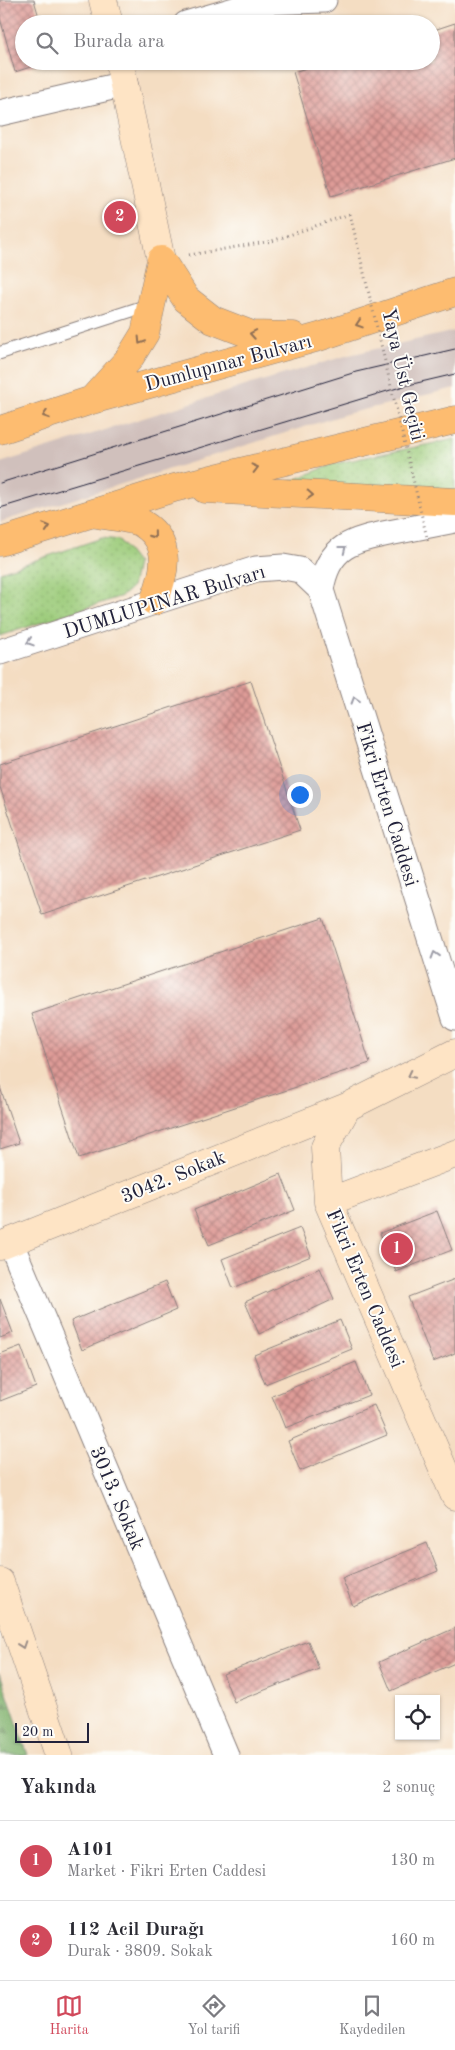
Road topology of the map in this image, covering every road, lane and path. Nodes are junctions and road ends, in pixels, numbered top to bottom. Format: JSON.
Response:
{"nodes":[{"id":1,"x":103,"y":0,"type":"edge"},
{"id":2,"x":324,"y":0,"type":"edge"},
{"id":3,"x":299,"y":1,"type":"edge"},
{"id":4,"x":107,"y":15,"type":"edge"},
{"id":5,"x":217,"y":15,"type":"edge"},
{"id":6,"x":122,"y":73,"type":"edge"},
{"id":7,"x":0,"y":113,"type":"edge"},
{"id":8,"x":161,"y":260,"type":"junction"},
{"id":9,"x":455,"y":292,"type":"edge"},
{"id":10,"x":153,"y":304,"type":"junction"},
{"id":11,"x":319,"y":337,"type":"junction"},
{"id":12,"x":0,"y":354,"type":"edge"},
{"id":13,"x":92,"y":400,"type":"junction"},
{"id":14,"x":455,"y":420,"type":"edge"},
{"id":15,"x":0,"y":430,"type":"edge"},
{"id":16,"x":174,"y":488,"type":"junction"},
{"id":17,"x":455,"y":502,"type":"edge"},
{"id":18,"x":93,"y":513,"type":"junction"},
{"id":19,"x":455,"y":520,"type":"edge"},
{"id":20,"x":0,"y":542,"type":"edge"},
{"id":21,"x":428,"y":542,"type":"dead end"},
{"id":22,"x":321,"y":590,"type":"junction"},
{"id":23,"x":154,"y":602,"type":"junction"},
{"id":24,"x":0,"y":652,"type":"edge"},
{"id":25,"x":455,"y":1018,"type":"edge"},
{"id":26,"x":455,"y":1053,"type":"edge"},
{"id":27,"x":346,"y":1107,"type":"junction"},
{"id":28,"x":455,"y":1154,"type":"edge"},
{"id":29,"x":328,"y":1202,"type":"junction"},
{"id":30,"x":5,"y":1244,"type":"edge"},
{"id":31,"x":455,"y":1496,"type":"edge"},
{"id":32,"x":0,"y":1582,"type":"edge"},
{"id":33,"x":59,"y":1755,"type":"edge"},
{"id":34,"x":226,"y":1755,"type":"edge"}],
"edges":[{"from":1,"to":4,"type":"street"},
{"from":2,"to":3,"type":"street"},
{"from":3,"to":5,"type":"street"},
{"from":6,"to":7,"type":"street"},
{"from":6,"to":8,"type":"street"},
{"from":8,"to":10,"type":"highway"},
{"from":11,"to":8,"type":"highway","one_way":true},
{"from":8,"to":21,"type":"path","name":"Yaya Üst Geçiti","bridge":true},
{"from":9,"to":11,"type":"highway","name":"Dumlupınar Bulvarı","one_way":true},
{"from":10,"to":12,"type":"lane"},
{"from":10,"to":13,"type":"highway","one_way":true},
{"from":11,"to":13,"type":"highway","name":"Dumlupınar Bulvarı"},
{"from":13,"to":15,"type":"highway","name":"Dumlupınar Bulvarı","one_way":true},
{"from":16,"to":14,"type":"highway","one_way":true},
{"from":16,"to":17,"type":"highway","one_way":true},
{"from":16,"to":18,"type":"highway"},
{"from":20,"to":18,"type":"highway","one_way":true},
{"from":18,"to":23,"type":"highway","one_way":true},
{"from":22,"to":19,"type":"street","one_way":true},
{"from":22,"to":23,"type":"street","name":"DUMLUPINAR Bulvarı"},
{"from":25,"to":22,"type":"street","name":"Fikri Erten Caddesi","one_way":true},
{"from":23,"to":24,"type":"street","name":"DUMLUPINAR Bulvarı","one_way":true},
{"from":26,"to":27,"type":"street","one_way":true},
{"from":27,"to":29,"type":"street","name":"Fikri Erten Caddesi"},
{"from":27,"to":30,"type":"street","name":"3042. Sokak"},
{"from":28,"to":29,"type":"street"},
{"from":29,"to":31,"type":"street","name":"Fikri Erten Caddesi"},
{"from":30,"to":34,"type":"street","name":"3013. Sokak"},
{"from":32,"to":33,"type":"street","one_way":true}]}
